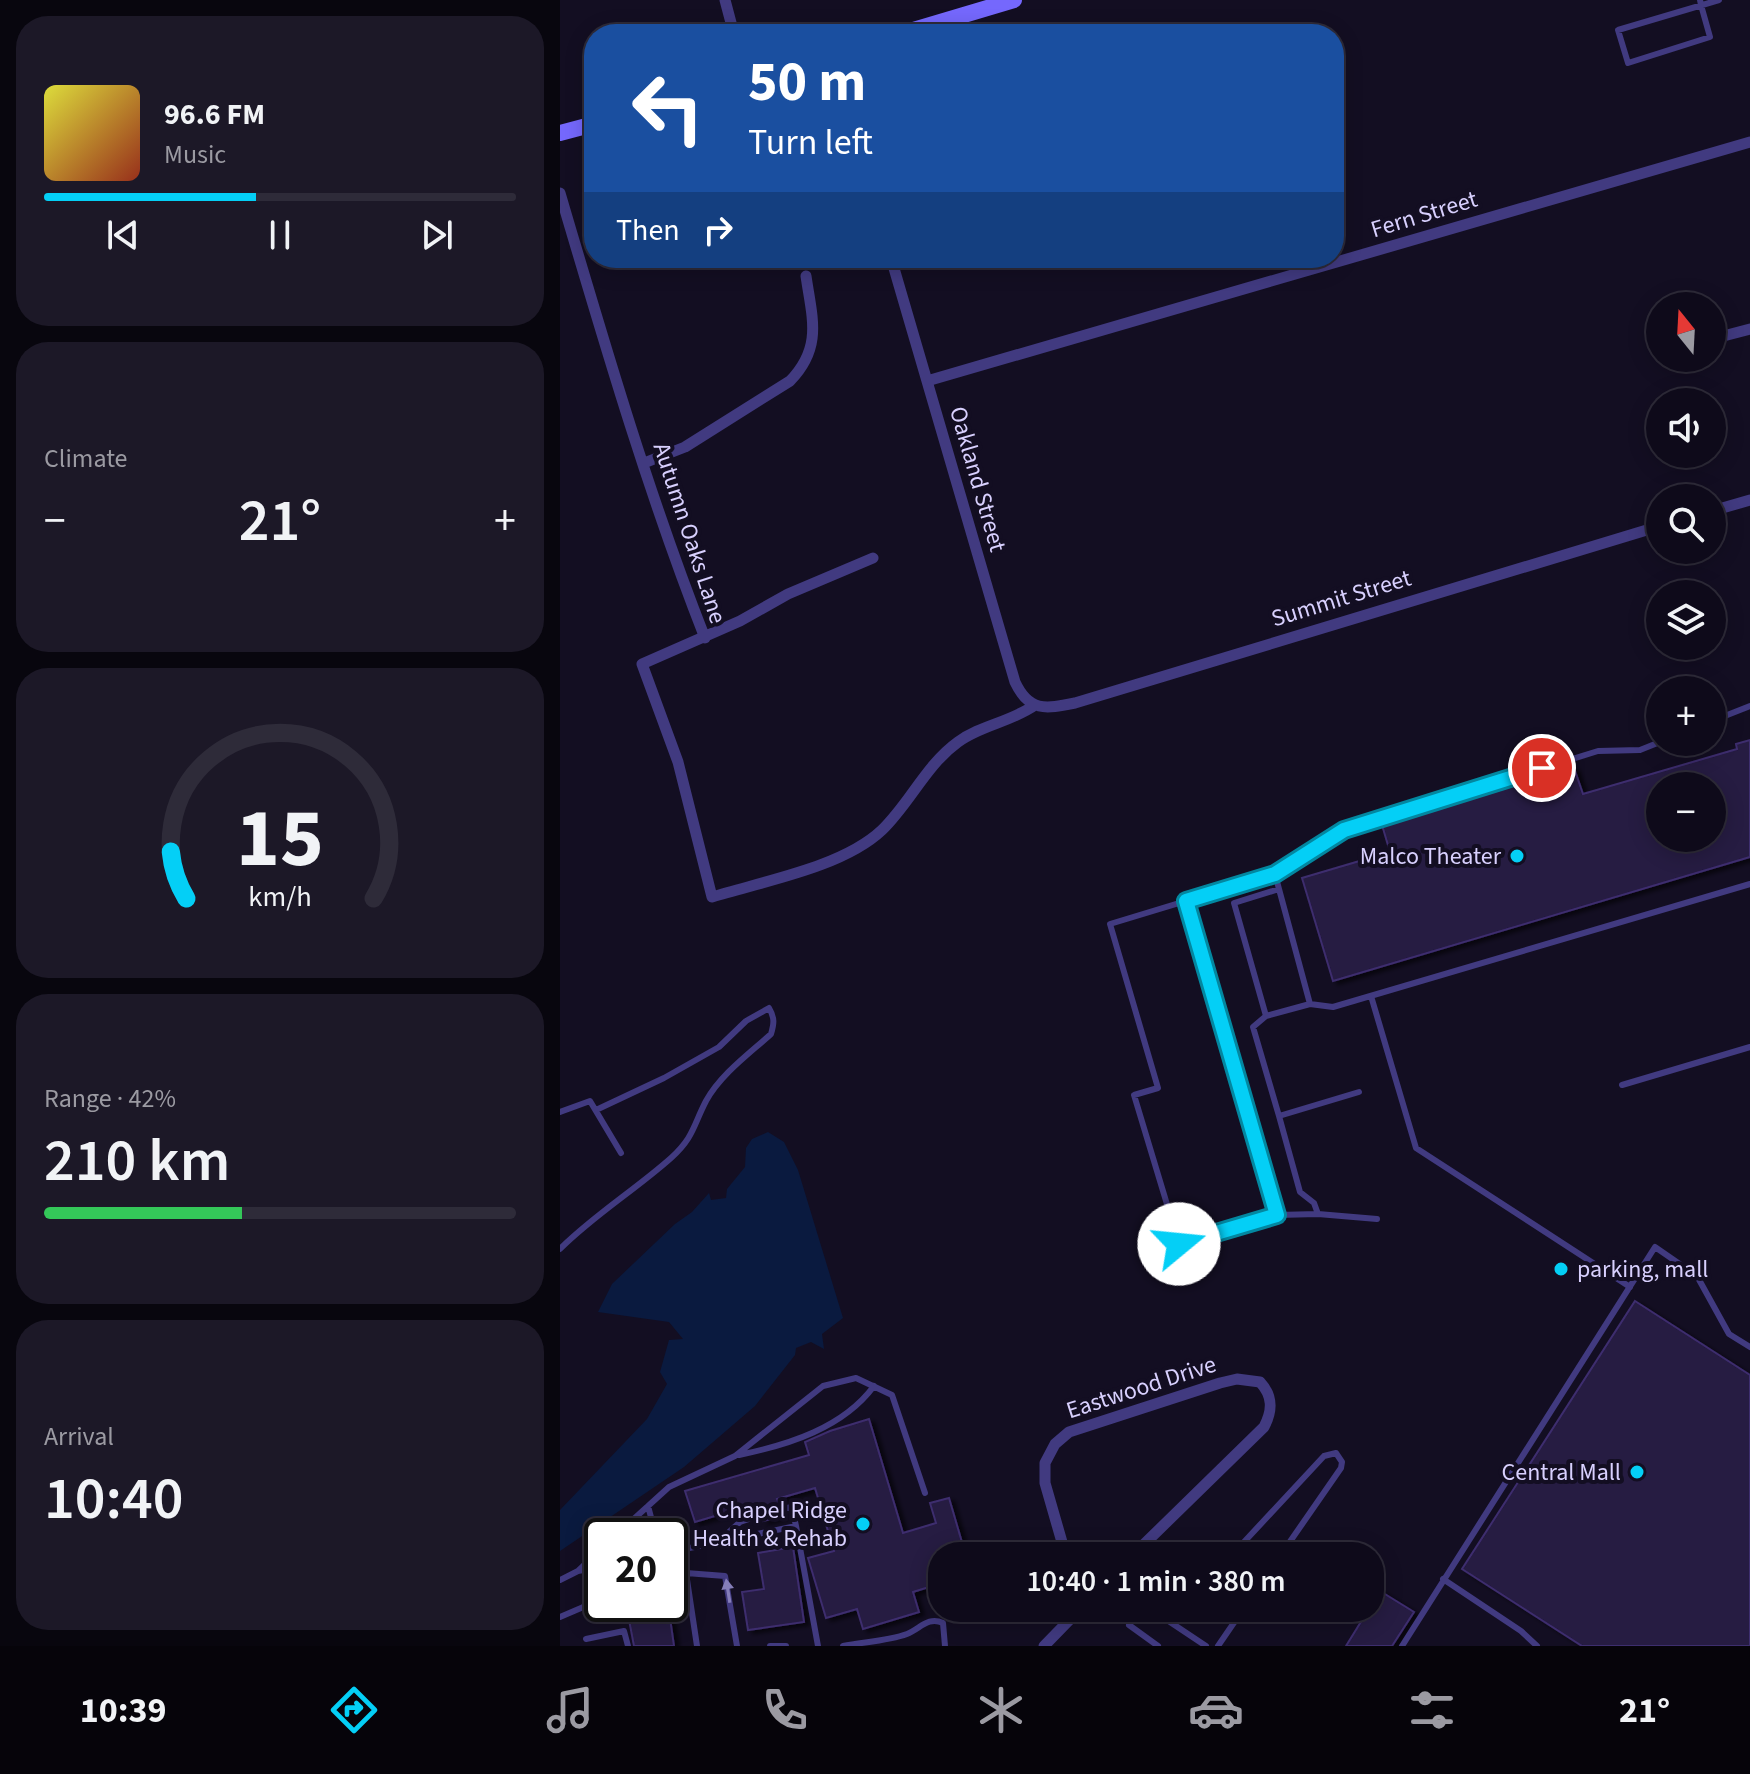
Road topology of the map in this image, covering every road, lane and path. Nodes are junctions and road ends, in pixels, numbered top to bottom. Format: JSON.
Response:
{"nodes":[{"id":1,"x":725,"y":0,"type":"edge"},
{"id":2,"x":1014,"y":0,"type":"edge"},
{"id":3,"x":1719,"y":0,"type":"edge"},
{"id":4,"x":1701,"y":3,"type":"edge"},
{"id":5,"x":731,"y":24,"type":"edge"},
{"id":6,"x":934,"y":24,"type":"edge"},
{"id":7,"x":584,"y":127,"type":"edge"},
{"id":8,"x":560,"y":133,"type":"edge"},
{"id":9,"x":1750,"y":142,"type":"edge"},
{"id":10,"x":560,"y":193,"type":"edge"},
{"id":11,"x":1344,"y":261,"type":"edge"},
{"id":12,"x":894,"y":268,"type":"edge"},
{"id":13,"x":1321,"y":268,"type":"edge"},
{"id":14,"x":806,"y":276,"type":"dead end"},
{"id":15,"x":1750,"y":329,"type":"edge"},
{"id":16,"x":1726,"y":335,"type":"edge"},
{"id":17,"x":927,"y":381,"type":"junction"},
{"id":18,"x":644,"y":463,"type":"junction"},
{"id":19,"x":1750,"y":500,"type":"edge"},
{"id":20,"x":1726,"y":507,"type":"edge"},
{"id":21,"x":1646,"y":530,"type":"edge"},
{"id":22,"x":873,"y":558,"type":"dead end"},
{"id":23,"x":705,"y":638,"type":"junction"},
{"id":24,"x":1035,"y":705,"type":"junction"},
{"id":25,"x":1750,"y":706,"type":"edge"},
{"id":26,"x":1726,"y":715,"type":"edge"},
{"id":27,"x":1646,"y":748,"type":"edge"},
{"id":28,"x":1275,"y":874,"type":"junction"},
{"id":29,"x":1750,"y":884,"type":"edge"},
{"id":30,"x":1279,"y":889,"type":"junction"},
{"id":31,"x":1186,"y":901,"type":"junction"},
{"id":32,"x":1371,"y":996,"type":"junction"},
{"id":33,"x":1310,"y":1004,"type":"junction"},
{"id":34,"x":1266,"y":1016,"type":"junction"},
{"id":35,"x":1750,"y":1047,"type":"edge"},
{"id":36,"x":1622,"y":1085,"type":"dead end"},
{"id":37,"x":1359,"y":1092,"type":"dead end"},
{"id":38,"x":596,"y":1110,"type":"junction"},
{"id":39,"x":560,"y":1112,"type":"edge"},
{"id":40,"x":1279,"y":1116,"type":"junction"},
{"id":41,"x":621,"y":1153,"type":"dead end"},
{"id":42,"x":1318,"y":1214,"type":"junction"},
{"id":43,"x":1277,"y":1215,"type":"junction"},
{"id":44,"x":1377,"y":1219,"type":"dead end"},
{"id":45,"x":560,"y":1249,"type":"edge"},
{"id":46,"x":1630,"y":1287,"type":"junction"},
{"id":47,"x":1750,"y":1347,"type":"edge"},
{"id":48,"x":874,"y":1386,"type":"junction"},
{"id":49,"x":735,"y":1456,"type":"junction"},
{"id":50,"x":925,"y":1493,"type":"dead end"},
{"id":51,"x":648,"y":1506,"type":"junction"},
{"id":52,"x":781,"y":1509,"type":"dead end"},
{"id":53,"x":761,"y":1515,"type":"dead end"},
{"id":54,"x":635,"y":1518,"type":"edge"},
{"id":55,"x":651,"y":1518,"type":"edge"},
{"id":56,"x":796,"y":1526,"type":"junction"},
{"id":57,"x":717,"y":1542,"type":"junction"},
{"id":58,"x":1062,"y":1542,"type":"edge"},
{"id":59,"x":1146,"y":1542,"type":"edge"},
{"id":60,"x":1244,"y":1542,"type":"edge"},
{"id":61,"x":1290,"y":1542,"type":"edge"},
{"id":62,"x":688,"y":1548,"type":"edge"},
{"id":63,"x":584,"y":1565,"type":"edge"},
{"id":64,"x":584,"y":1570,"type":"edge"},
{"id":65,"x":578,"y":1571,"type":"junction"},
{"id":66,"x":688,"y":1573,"type":"edge"},
{"id":67,"x":1443,"y":1579,"type":"junction"},
{"id":68,"x":560,"y":1580,"type":"edge"},
{"id":69,"x":688,"y":1586,"type":"edge"},
{"id":70,"x":584,"y":1607,"type":"edge"},
{"id":71,"x":560,"y":1617,"type":"edge"},
{"id":72,"x":1067,"y":1622,"type":"edge"},
{"id":73,"x":1170,"y":1622,"type":"edge"},
{"id":74,"x":1234,"y":1622,"type":"edge"},
{"id":75,"x":1129,"y":1625,"type":"dead end"},
{"id":76,"x":586,"y":1639,"type":"dead end"},
{"id":77,"x":786,"y":1645,"type":"edge"},
{"id":78,"x":628,"y":1646,"type":"edge"},
{"id":79,"x":697,"y":1646,"type":"edge"},
{"id":80,"x":737,"y":1646,"type":"edge"},
{"id":81,"x":770,"y":1646,"type":"edge"},
{"id":82,"x":818,"y":1646,"type":"edge"},
{"id":83,"x":843,"y":1646,"type":"edge"},
{"id":84,"x":945,"y":1646,"type":"edge"},
{"id":85,"x":1044,"y":1646,"type":"edge"},
{"id":86,"x":1158,"y":1646,"type":"edge"},
{"id":87,"x":1206,"y":1646,"type":"edge"},
{"id":88,"x":1218,"y":1646,"type":"edge"},
{"id":89,"x":1402,"y":1646,"type":"edge"},
{"id":90,"x":1537,"y":1646,"type":"edge"}],
"edges":[{"from":1,"to":5,"type":"street"},
{"from":2,"to":6,"type":"street"},
{"from":3,"to":4,"type":"lane"},
{"from":4,"to":4,"type":"lane"},
{"from":7,"to":8,"type":"street"},
{"from":9,"to":11,"type":"street","name":"Fern Street"},
{"from":10,"to":18,"type":"street","name":"Autumn Oaks Lane"},
{"from":12,"to":17,"type":"street","name":"Oakland Street"},
{"from":13,"to":17,"type":"street","name":"Fern Street"},
{"from":14,"to":18,"type":"street"},
{"from":15,"to":16,"type":"street"},
{"from":17,"to":24,"type":"street","name":"Oakland Street"},
{"from":18,"to":23,"type":"street","name":"Autumn Oaks Lane"},
{"from":19,"to":20,"type":"street"},
{"from":21,"to":24,"type":"street","name":"Summit Street"},
{"from":22,"to":23,"type":"street"},
{"from":23,"to":24,"type":"street","name":"Autumn Oaks Lane"},
{"from":25,"to":26,"type":"lane"},
{"from":27,"to":28,"type":"lane"},
{"from":28,"to":30,"type":"lane"},
{"from":28,"to":31,"type":"lane"},
{"from":29,"to":32,"type":"lane"},
{"from":30,"to":33,"type":"lane"},
{"from":30,"to":34,"type":"lane"},
{"from":31,"to":43,"type":"lane"},
{"from":31,"to":43,"type":"lane"},
{"from":32,"to":33,"type":"lane"},
{"from":32,"to":46,"type":"lane"},
{"from":33,"to":34,"type":"lane"},
{"from":34,"to":40,"type":"lane"},
{"from":35,"to":36,"type":"lane"},
{"from":37,"to":40,"type":"lane"},
{"from":38,"to":39,"type":"lane"},
{"from":38,"to":41,"type":"lane"},
{"from":38,"to":45,"type":"lane"},
{"from":40,"to":42,"type":"lane"},
{"from":42,"to":43,"type":"lane"},
{"from":42,"to":44,"type":"lane"},
{"from":46,"to":47,"type":"lane"},
{"from":46,"to":67,"type":"lane"},
{"from":48,"to":49,"type":"lane"},
{"from":48,"to":49,"type":"lane"},
{"from":48,"to":50,"type":"lane"},
{"from":49,"to":51,"type":"lane"},
{"from":51,"to":54,"type":"lane"},
{"from":51,"to":55,"type":"lane"},
{"from":52,"to":56,"type":"lane"},
{"from":53,"to":57,"type":"lane"},
{"from":56,"to":57,"type":"lane"},
{"from":56,"to":82,"type":"lane"},
{"from":57,"to":62,"type":"lane"},
{"from":58,"to":59,"type":"street","name":"Eastwood Drive"},
{"from":60,"to":61,"type":"lane"},
{"from":63,"to":65,"type":"lane"},
{"from":64,"to":65,"type":"lane"},
{"from":65,"to":68,"type":"lane"},
{"from":80,"to":66,"type":"lane","one_way":true},
{"from":67,"to":89,"type":"lane"},
{"from":67,"to":90,"type":"lane"},
{"from":69,"to":79,"type":"lane"},
{"from":70,"to":71,"type":"lane"},
{"from":72,"to":85,"type":"street"},
{"from":73,"to":87,"type":"lane"},
{"from":74,"to":88,"type":"lane"},
{"from":75,"to":86,"type":"lane"},
{"from":76,"to":78,"type":"lane"},
{"from":77,"to":81,"type":"lane"},
{"from":83,"to":84,"type":"lane"}]}
